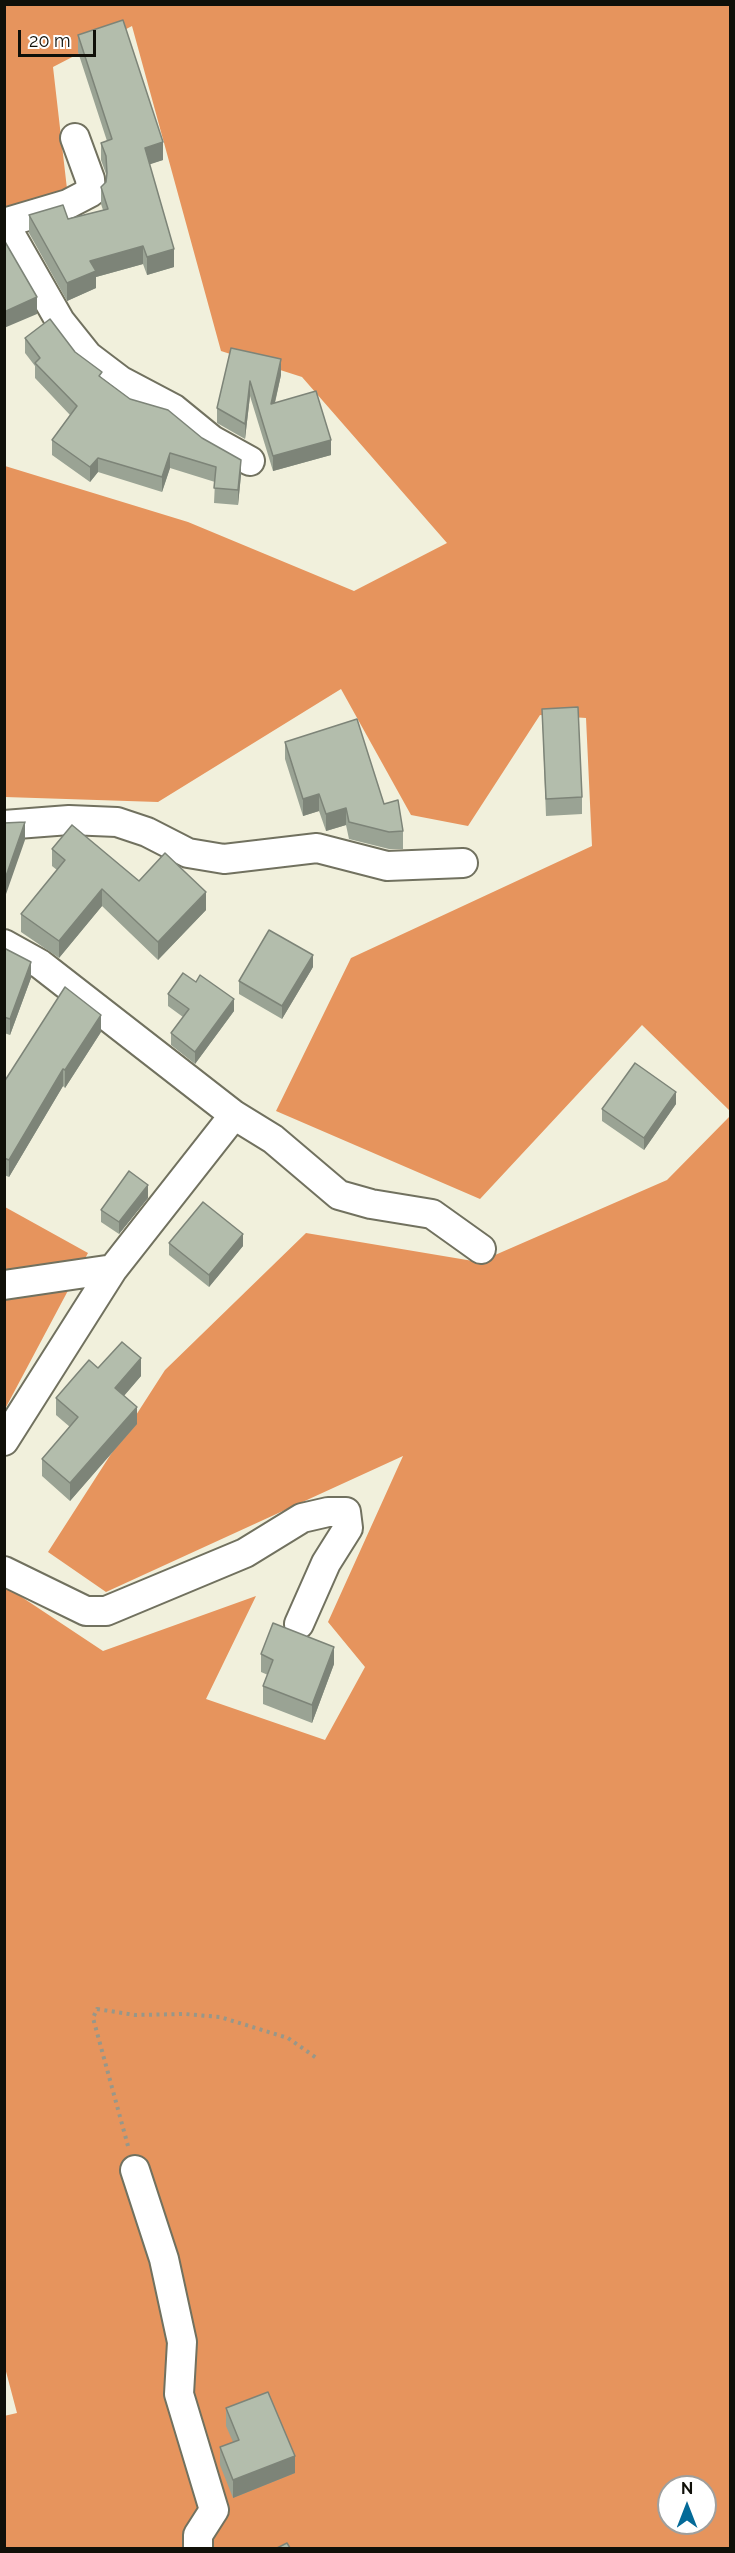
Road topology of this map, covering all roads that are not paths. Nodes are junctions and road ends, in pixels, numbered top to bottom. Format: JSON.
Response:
{"nodes":[{"id":1,"x":75,"y":138,"type":"dead end"},
{"id":2,"x":4,"y":223,"type":"edge"},
{"id":3,"x":250,"y":460,"type":"dead end"},
{"id":4,"x":4,"y":825,"type":"edge"},
{"id":5,"x":463,"y":863,"type":"dead end"},
{"id":6,"x":4,"y":944,"type":"edge"},
{"id":7,"x":234,"y":1115,"type":"junction"},
{"id":8,"x":481,"y":1249,"type":"dead end"},
{"id":9,"x":112,"y":1269,"type":"junction"},
{"id":10,"x":4,"y":1285,"type":"edge"},
{"id":11,"x":4,"y":1441,"type":"edge"},
{"id":12,"x":4,"y":1571,"type":"edge"},
{"id":13,"x":300,"y":1624,"type":"dead end"},
{"id":14,"x":135,"y":2170,"type":"road end"},
{"id":15,"x":198,"y":2548,"type":"edge"}],
"edges":[{"from":1,"to":2,"type":"street"},
{"from":2,"to":3,"type":"street"},
{"from":4,"to":5,"type":"street"},
{"from":6,"to":7,"type":"street"},
{"from":7,"to":8,"type":"street"},
{"from":7,"to":9,"type":"street"},
{"from":9,"to":10,"type":"street"},
{"from":9,"to":11,"type":"street"},
{"from":12,"to":13,"type":"street"},
{"from":14,"to":15,"type":"street"}]}
